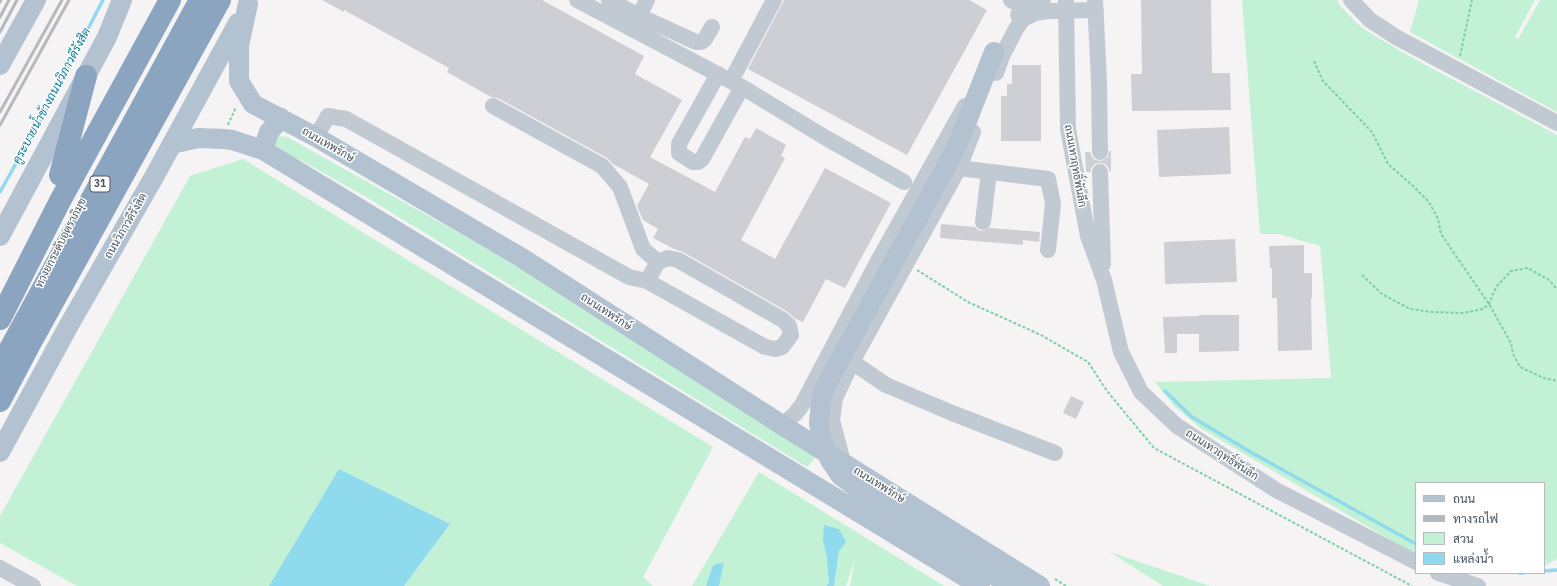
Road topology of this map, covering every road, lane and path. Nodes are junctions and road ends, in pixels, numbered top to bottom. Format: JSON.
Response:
{"nodes":[{"id":1,"x":36,"y":0,"type":"edge"},
{"id":2,"x":122,"y":0,"type":"edge"},
{"id":3,"x":130,"y":0,"type":"edge"},
{"id":4,"x":153,"y":0,"type":"edge"},
{"id":5,"x":170,"y":0,"type":"edge"},
{"id":6,"x":192,"y":0,"type":"edge"},
{"id":7,"x":200,"y":0,"type":"edge"},
{"id":8,"x":220,"y":0,"type":"edge"},
{"id":9,"x":577,"y":0,"type":"edge"},
{"id":10,"x":610,"y":0,"type":"edge"},
{"id":11,"x":648,"y":0,"type":"edge"},
{"id":12,"x":774,"y":0,"type":"edge"},
{"id":13,"x":1011,"y":0,"type":"edge"},
{"id":14,"x":1351,"y":0,"type":"edge"},
{"id":15,"x":1472,"y":0,"type":"edge"},
{"id":16,"x":246,"y":1,"type":"edge"},
{"id":17,"x":1035,"y":2,"type":"edge"},
{"id":18,"x":1066,"y":5,"type":"edge"},
{"id":19,"x":1095,"y":5,"type":"edge"},
{"id":20,"x":639,"y":16,"type":"junction"},
{"id":21,"x":712,"y":27,"type":"dead end"},
{"id":22,"x":107,"y":37,"type":"junction"},
{"id":23,"x":5,"y":46,"type":"edge"},
{"id":24,"x":994,"y":52,"type":"junction"},
{"id":25,"x":1314,"y":61,"type":"dead end"},
{"id":26,"x":0,"y":65,"type":"edge"},
{"id":27,"x":1457,"y":69,"type":"junction"},
{"id":28,"x":86,"y":76,"type":"junction"},
{"id":29,"x":730,"y":81,"type":"junction"},
{"id":30,"x":239,"y":102,"type":"dead end"},
{"id":31,"x":493,"y":106,"type":"dead end"},
{"id":32,"x":281,"y":118,"type":"junction"},
{"id":33,"x":1557,"y":122,"type":"edge"},
{"id":34,"x":226,"y":129,"type":"dead end"},
{"id":35,"x":316,"y":137,"type":"junction"},
{"id":36,"x":172,"y":144,"type":"junction"},
{"id":37,"x":263,"y":150,"type":"junction"},
{"id":38,"x":1100,"y":152,"type":"dead end"},
{"id":39,"x":956,"y":160,"type":"junction"},
{"id":40,"x":989,"y":172,"type":"junction"},
{"id":41,"x":1100,"y":172,"type":"dead end"},
{"id":42,"x":60,"y":175,"type":"junction"},
{"id":43,"x":154,"y":176,"type":"junction"},
{"id":44,"x":904,"y":182,"type":"dead end"},
{"id":45,"x":983,"y":222,"type":"dead end"},
{"id":46,"x":0,"y":236,"type":"edge"},
{"id":47,"x":1048,"y":250,"type":"dead end"},
{"id":48,"x":658,"y":262,"type":"junction"},
{"id":49,"x":906,"y":263,"type":"junction"},
{"id":50,"x":1362,"y":275,"type":"dead end"},
{"id":51,"x":1104,"y":280,"type":"junction"},
{"id":52,"x":647,"y":281,"type":"junction"},
{"id":53,"x":0,"y":286,"type":"edge"},
{"id":54,"x":1557,"y":289,"type":"edge"},
{"id":55,"x":1489,"y":304,"type":"junction"},
{"id":56,"x":0,"y":319,"type":"edge"},
{"id":57,"x":0,"y":360,"type":"edge"},
{"id":58,"x":852,"y":362,"type":"junction"},
{"id":59,"x":0,"y":367,"type":"edge"},
{"id":60,"x":1557,"y":381,"type":"edge"},
{"id":61,"x":809,"y":390,"type":"junction"},
{"id":62,"x":835,"y":398,"type":"junction"},
{"id":63,"x":0,"y":401,"type":"edge"},
{"id":64,"x":782,"y":425,"type":"junction"},
{"id":65,"x":0,"y":452,"type":"edge"},
{"id":66,"x":1055,"y":453,"type":"dead end"},
{"id":67,"x":843,"y":462,"type":"junction"},
{"id":68,"x":1415,"y":561,"type":"edge"},
{"id":69,"x":0,"y":568,"type":"edge"},
{"id":70,"x":1441,"y":574,"type":"edge"},
{"id":71,"x":33,"y":586,"type":"edge"},
{"id":72,"x":980,"y":586,"type":"edge"},
{"id":73,"x":1011,"y":586,"type":"edge"},
{"id":74,"x":1040,"y":586,"type":"edge"},
{"id":75,"x":1412,"y":586,"type":"edge"},
{"id":76,"x":1478,"y":586,"type":"edge"}],
"edges":[{"from":1,"to":23,"type":"main road"},
{"from":2,"to":22,"type":"main road"},
{"from":3,"to":22,"type":"main road"},
{"from":4,"to":42,"type":"highway"},
{"from":5,"to":56,"type":"highway","name":"ทางยกระดับอุตราภิมุข","number":"31"},
{"from":6,"to":57,"type":"highway","name":"ทางยกระดับอุตราภิมุข","number":"31"},
{"from":7,"to":59,"type":"highway","number":"31"},
{"from":8,"to":63,"type":"highway"},
{"from":9,"to":29,"type":"street"},
{"from":10,"to":20,"type":"street"},
{"from":11,"to":20,"type":"street"},
{"from":12,"to":29,"type":"street"},
{"from":13,"to":17,"type":"street"},
{"from":14,"to":27,"type":"street"},
{"from":15,"to":27,"type":"path"},
{"from":16,"to":32,"type":"main road","name":"ถนนเทพรักษ์"},
{"from":16,"to":36,"type":"main road","name":"ถนนวิภาวดีรังสิต"},
{"from":16,"to":43,"type":"main road"},
{"from":17,"to":24,"type":"street"},
{"from":18,"to":19,"type":"street"},
{"from":18,"to":39,"type":"street"},
{"from":18,"to":51,"type":"street","name":"ถนนเทวฤทธิ์พันลึก"},
{"from":19,"to":38,"type":"street"},
{"from":20,"to":21,"type":"street"},
{"from":22,"to":28,"type":"main road"},
{"from":23,"to":26,"type":"main road"},
{"from":24,"to":39,"type":"main road"},
{"from":24,"to":61,"type":"street"},
{"from":25,"to":55,"type":"path"},
{"from":27,"to":33,"type":"street"},
{"from":28,"to":42,"type":"highway"},
{"from":28,"to":46,"type":"main road"},
{"from":29,"to":44,"type":"street"},
{"from":30,"to":34,"type":"path"},
{"from":31,"to":48,"type":"street"},
{"from":32,"to":35,"type":"main road","name":"ถนนเทพรักษ์"},
{"from":32,"to":37,"type":"main road"},
{"from":35,"to":52,"type":"street"},
{"from":35,"to":64,"type":"main road","name":"ถนนเทพรักษ์"},
{"from":36,"to":37,"type":"main road"},
{"from":36,"to":43,"type":"main road","name":"ถนนวิภาวดีรังสิต"},
{"from":37,"to":72,"type":"main road"},
{"from":39,"to":40,"type":"street"},
{"from":39,"to":49,"type":"street"},
{"from":39,"to":73,"type":"main road"},
{"from":40,"to":45,"type":"street"},
{"from":40,"to":47,"type":"street"},
{"from":41,"to":51,"type":"street","name":"ถนนเทวฤทธิ์พันลึก"},
{"from":42,"to":53,"type":"highway"},
{"from":43,"to":65,"type":"main road","name":"ถนนวิภาวดีรังสิต"},
{"from":48,"to":52,"type":"street"},
{"from":48,"to":52,"type":"street"},
{"from":49,"to":58,"type":"street"},
{"from":49,"to":75,"type":"path"},
{"from":50,"to":55,"type":"path"},
{"from":51,"to":68,"type":"street","name":"ถนนเทวฤทธิ์พันลึก"},
{"from":54,"to":55,"type":"path"},
{"from":55,"to":60,"type":"path"},
{"from":58,"to":62,"type":"street"},
{"from":58,"to":66,"type":"street"},
{"from":61,"to":62,"type":"street"},
{"from":61,"to":64,"type":"street"},
{"from":62,"to":67,"type":"street"},
{"from":64,"to":67,"type":"main road","name":"ถนนเทพรักษ์"},
{"from":67,"to":74,"type":"main road","name":"ถนนเทพรักษ์"},
{"from":69,"to":71,"type":"street"},
{"from":70,"to":76,"type":"street"}]}
